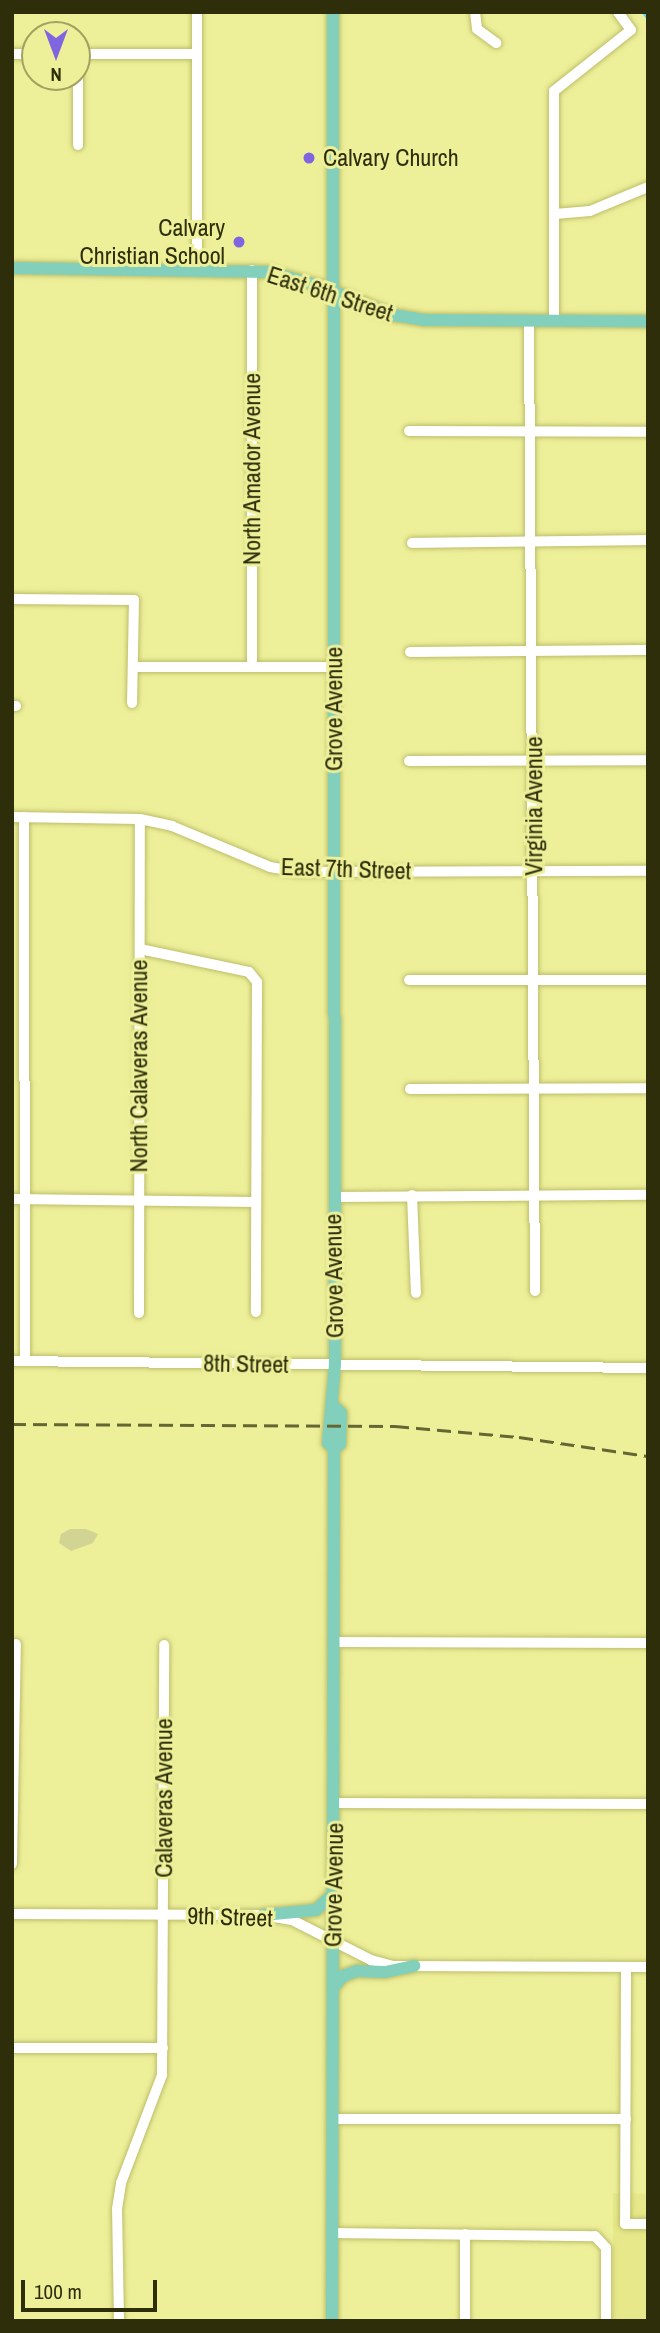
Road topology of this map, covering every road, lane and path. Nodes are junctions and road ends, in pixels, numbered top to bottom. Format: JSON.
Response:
{"nodes":[{"id":1,"x":197,"y":12,"type":"edge"},
{"id":2,"x":333,"y":12,"type":"edge"},
{"id":3,"x":475,"y":12,"type":"edge"},
{"id":4,"x":618,"y":12,"type":"edge"},
{"id":5,"x":496,"y":43,"type":"dead end"},
{"id":6,"x":91,"y":54,"type":"edge"},
{"id":7,"x":196,"y":54,"type":"junction"},
{"id":8,"x":77,"y":91,"type":"edge"},
{"id":9,"x":78,"y":145,"type":"dead end"},
{"id":10,"x":648,"y":187,"type":"edge"},
{"id":11,"x":555,"y":214,"type":"junction"},
{"id":12,"x":12,"y":268,"type":"edge"},
{"id":13,"x":197,"y":270,"type":"junction"},
{"id":14,"x":252,"y":270,"type":"junction"},
{"id":15,"x":333,"y":291,"type":"junction"},
{"id":16,"x":528,"y":321,"type":"junction"},
{"id":17,"x":554,"y":321,"type":"junction"},
{"id":18,"x":648,"y":321,"type":"edge"},
{"id":19,"x":409,"y":432,"type":"dead end"},
{"id":20,"x":529,"y":432,"type":"junction"},
{"id":21,"x":648,"y":432,"type":"edge"},
{"id":22,"x":648,"y":540,"type":"edge"},
{"id":23,"x":530,"y":541,"type":"junction"},
{"id":24,"x":412,"y":543,"type":"dead end"},
{"id":25,"x":12,"y":599,"type":"edge"},
{"id":26,"x":648,"y":650,"type":"edge"},
{"id":27,"x":533,"y":651,"type":"junction"},
{"id":28,"x":410,"y":652,"type":"dead end"},
{"id":29,"x":134,"y":667,"type":"junction"},
{"id":30,"x":252,"y":667,"type":"junction"},
{"id":31,"x":334,"y":667,"type":"junction"},
{"id":32,"x":132,"y":702,"type":"dead end"},
{"id":33,"x":648,"y":760,"type":"edge"},
{"id":34,"x":409,"y":761,"type":"dead end"},
{"id":35,"x":533,"y":761,"type":"junction"},
{"id":36,"x":12,"y":817,"type":"edge"},
{"id":37,"x":24,"y":817,"type":"junction"},
{"id":38,"x":140,"y":820,"type":"junction"},
{"id":39,"x":534,"y":871,"type":"junction"},
{"id":40,"x":648,"y":871,"type":"edge"},
{"id":41,"x":334,"y":872,"type":"junction"},
{"id":42,"x":140,"y":949,"type":"junction"},
{"id":43,"x":409,"y":980,"type":"dead end"},
{"id":44,"x":534,"y":980,"type":"junction"},
{"id":45,"x":648,"y":980,"type":"edge"},
{"id":46,"x":535,"y":1088,"type":"junction"},
{"id":47,"x":648,"y":1088,"type":"edge"},
{"id":48,"x":410,"y":1089,"type":"dead end"},
{"id":49,"x":412,"y":1195,"type":"junction"},
{"id":50,"x":648,"y":1195,"type":"edge"},
{"id":51,"x":534,"y":1196,"type":"junction"},
{"id":52,"x":334,"y":1197,"type":"junction"},
{"id":53,"x":18,"y":1199,"type":"edge"},
{"id":54,"x":139,"y":1202,"type":"junction"},
{"id":55,"x":255,"y":1202,"type":"junction"},
{"id":56,"x":535,"y":1291,"type":"dead end"},
{"id":57,"x":416,"y":1293,"type":"dead end"},
{"id":58,"x":256,"y":1312,"type":"dead end"},
{"id":59,"x":139,"y":1313,"type":"dead end"},
{"id":60,"x":12,"y":1361,"type":"edge"},
{"id":61,"x":25,"y":1361,"type":"junction"},
{"id":62,"x":335,"y":1365,"type":"junction"},
{"id":63,"x":648,"y":1368,"type":"edge"},
{"id":64,"x":334,"y":1642,"type":"junction"},
{"id":65,"x":648,"y":1643,"type":"edge"},
{"id":66,"x":16,"y":1644,"type":"dead end"},
{"id":67,"x":164,"y":1645,"type":"dead end"},
{"id":68,"x":335,"y":1803,"type":"junction"},
{"id":69,"x":648,"y":1804,"type":"edge"},
{"id":70,"x":12,"y":1864,"type":"edge"},
{"id":71,"x":333,"y":1894,"type":"junction"},
{"id":72,"x":12,"y":1914,"type":"edge"},
{"id":73,"x":163,"y":1915,"type":"junction"},
{"id":74,"x":263,"y":1915,"type":"junction"},
{"id":75,"x":333,"y":1940,"type":"junction"},
{"id":76,"x":414,"y":1966,"type":"junction"},
{"id":77,"x":626,"y":1968,"type":"junction"},
{"id":78,"x":648,"y":1968,"type":"edge"},
{"id":79,"x":333,"y":1988,"type":"junction"},
{"id":80,"x":12,"y":2048,"type":"edge"},
{"id":81,"x":163,"y":2048,"type":"junction"},
{"id":82,"x":333,"y":2119,"type":"junction"},
{"id":83,"x":626,"y":2119,"type":"junction"},
{"id":84,"x":648,"y":2224,"type":"edge"},
{"id":85,"x":332,"y":2233,"type":"junction"},
{"id":86,"x":465,"y":2234,"type":"junction"},
{"id":87,"x":119,"y":2321,"type":"edge"},
{"id":88,"x":332,"y":2321,"type":"edge"},
{"id":89,"x":465,"y":2321,"type":"edge"},
{"id":90,"x":606,"y":2321,"type":"edge"}],
"edges":[{"from":1,"to":7,"type":"street"},
{"from":2,"to":15,"type":"main road","name":"Grove Avenue"},
{"from":3,"to":5,"type":"street"},
{"from":4,"to":11,"type":"street"},
{"from":6,"to":7,"type":"street"},
{"from":7,"to":13,"type":"street"},
{"from":8,"to":9,"type":"street"},
{"from":10,"to":11,"type":"street"},
{"from":11,"to":17,"type":"street"},
{"from":12,"to":13,"type":"main road","name":"East 6th Street"},
{"from":13,"to":14,"type":"main road","name":"East 6th Street"},
{"from":14,"to":15,"type":"main road","name":"East 6th Street"},
{"from":14,"to":30,"type":"street","name":"North Amador Avenue"},
{"from":15,"to":16,"type":"main road","name":"East 6th Street"},
{"from":15,"to":31,"type":"main road","name":"Grove Avenue"},
{"from":16,"to":17,"type":"main road","name":"East 6th Street"},
{"from":16,"to":20,"type":"street","name":"Virginia Avenue"},
{"from":17,"to":18,"type":"main road","name":"East 6th Street"},
{"from":19,"to":20,"type":"street"},
{"from":20,"to":21,"type":"street"},
{"from":20,"to":23,"type":"street","name":"Virginia Avenue"},
{"from":22,"to":23,"type":"street"},
{"from":23,"to":24,"type":"street"},
{"from":23,"to":27,"type":"street","name":"Virginia Avenue"},
{"from":25,"to":29,"type":"street"},
{"from":26,"to":27,"type":"street"},
{"from":27,"to":28,"type":"street"},
{"from":27,"to":35,"type":"street","name":"Virginia Avenue"},
{"from":29,"to":30,"type":"street"},
{"from":29,"to":32,"type":"street"},
{"from":30,"to":31,"type":"street"},
{"from":31,"to":41,"type":"main road","name":"Grove Avenue"},
{"from":33,"to":35,"type":"street"},
{"from":34,"to":35,"type":"street"},
{"from":35,"to":39,"type":"street","name":"Virginia Avenue"},
{"from":36,"to":37,"type":"street","name":"East 7th Street"},
{"from":37,"to":38,"type":"street","name":"East 7th Street"},
{"from":37,"to":53,"type":"street"},
{"from":38,"to":41,"type":"street","name":"East 7th Street"},
{"from":38,"to":42,"type":"street","name":"North Calaveras Avenue"},
{"from":39,"to":40,"type":"street","name":"East 7th Street"},
{"from":39,"to":41,"type":"street","name":"East 7th Street"},
{"from":39,"to":44,"type":"street","name":"Virginia Avenue"},
{"from":41,"to":52,"type":"main road","name":"Grove Avenue"},
{"from":42,"to":54,"type":"street","name":"North Calaveras Avenue"},
{"from":42,"to":55,"type":"street"},
{"from":43,"to":44,"type":"street"},
{"from":44,"to":45,"type":"street"},
{"from":44,"to":46,"type":"street","name":"Virginia Avenue"},
{"from":46,"to":47,"type":"street"},
{"from":46,"to":48,"type":"street"},
{"from":46,"to":51,"type":"street","name":"Virginia Avenue"},
{"from":49,"to":51,"type":"street"},
{"from":49,"to":52,"type":"street"},
{"from":49,"to":57,"type":"street"},
{"from":50,"to":51,"type":"street"},
{"from":51,"to":56,"type":"street","name":"Virginia Avenue"},
{"from":52,"to":62,"type":"main road","name":"Grove Avenue"},
{"from":53,"to":54,"type":"street"},
{"from":53,"to":61,"type":"street"},
{"from":54,"to":55,"type":"street"},
{"from":54,"to":59,"type":"street","name":"North Calaveras Avenue"},
{"from":55,"to":58,"type":"street"},
{"from":60,"to":61,"type":"street","name":"8th Street"},
{"from":61,"to":62,"type":"street","name":"8th Street"},
{"from":62,"to":63,"type":"street","name":"8th Street"},
{"from":62,"to":64,"type":"main road","name":"Grove Avenue"},
{"from":64,"to":65,"type":"street"},
{"from":64,"to":68,"type":"main road","name":"Grove Avenue"},
{"from":66,"to":70,"type":"street"},
{"from":67,"to":73,"type":"street","name":"Calaveras Avenue"},
{"from":68,"to":69,"type":"street"},
{"from":68,"to":71,"type":"main road","name":"Grove Avenue"},
{"from":71,"to":74,"type":"main road"},
{"from":71,"to":75,"type":"main road","name":"Grove Avenue"},
{"from":72,"to":73,"type":"street","name":"9th Street"},
{"from":73,"to":74,"type":"street","name":"9th Street"},
{"from":73,"to":81,"type":"street","name":"Calaveras Avenue"},
{"from":74,"to":75,"type":"street","name":"9th Street"},
{"from":75,"to":76,"type":"street","name":"9th Street"},
{"from":75,"to":79,"type":"main road","name":"Grove Avenue"},
{"from":76,"to":77,"type":"street","name":"9th Street"},
{"from":76,"to":79,"type":"main road"},
{"from":77,"to":78,"type":"street","name":"9th Street"},
{"from":77,"to":83,"type":"street"},
{"from":79,"to":82,"type":"main road","name":"Grove Avenue"},
{"from":80,"to":81,"type":"street"},
{"from":81,"to":87,"type":"street","name":"Calaveras Avenue"},
{"from":82,"to":83,"type":"street"},
{"from":82,"to":85,"type":"main road","name":"Grove Avenue"},
{"from":83,"to":84,"type":"street"},
{"from":85,"to":86,"type":"street"},
{"from":85,"to":88,"type":"main road","name":"Grove Avenue"},
{"from":86,"to":89,"type":"street"},
{"from":86,"to":90,"type":"street"}]}
